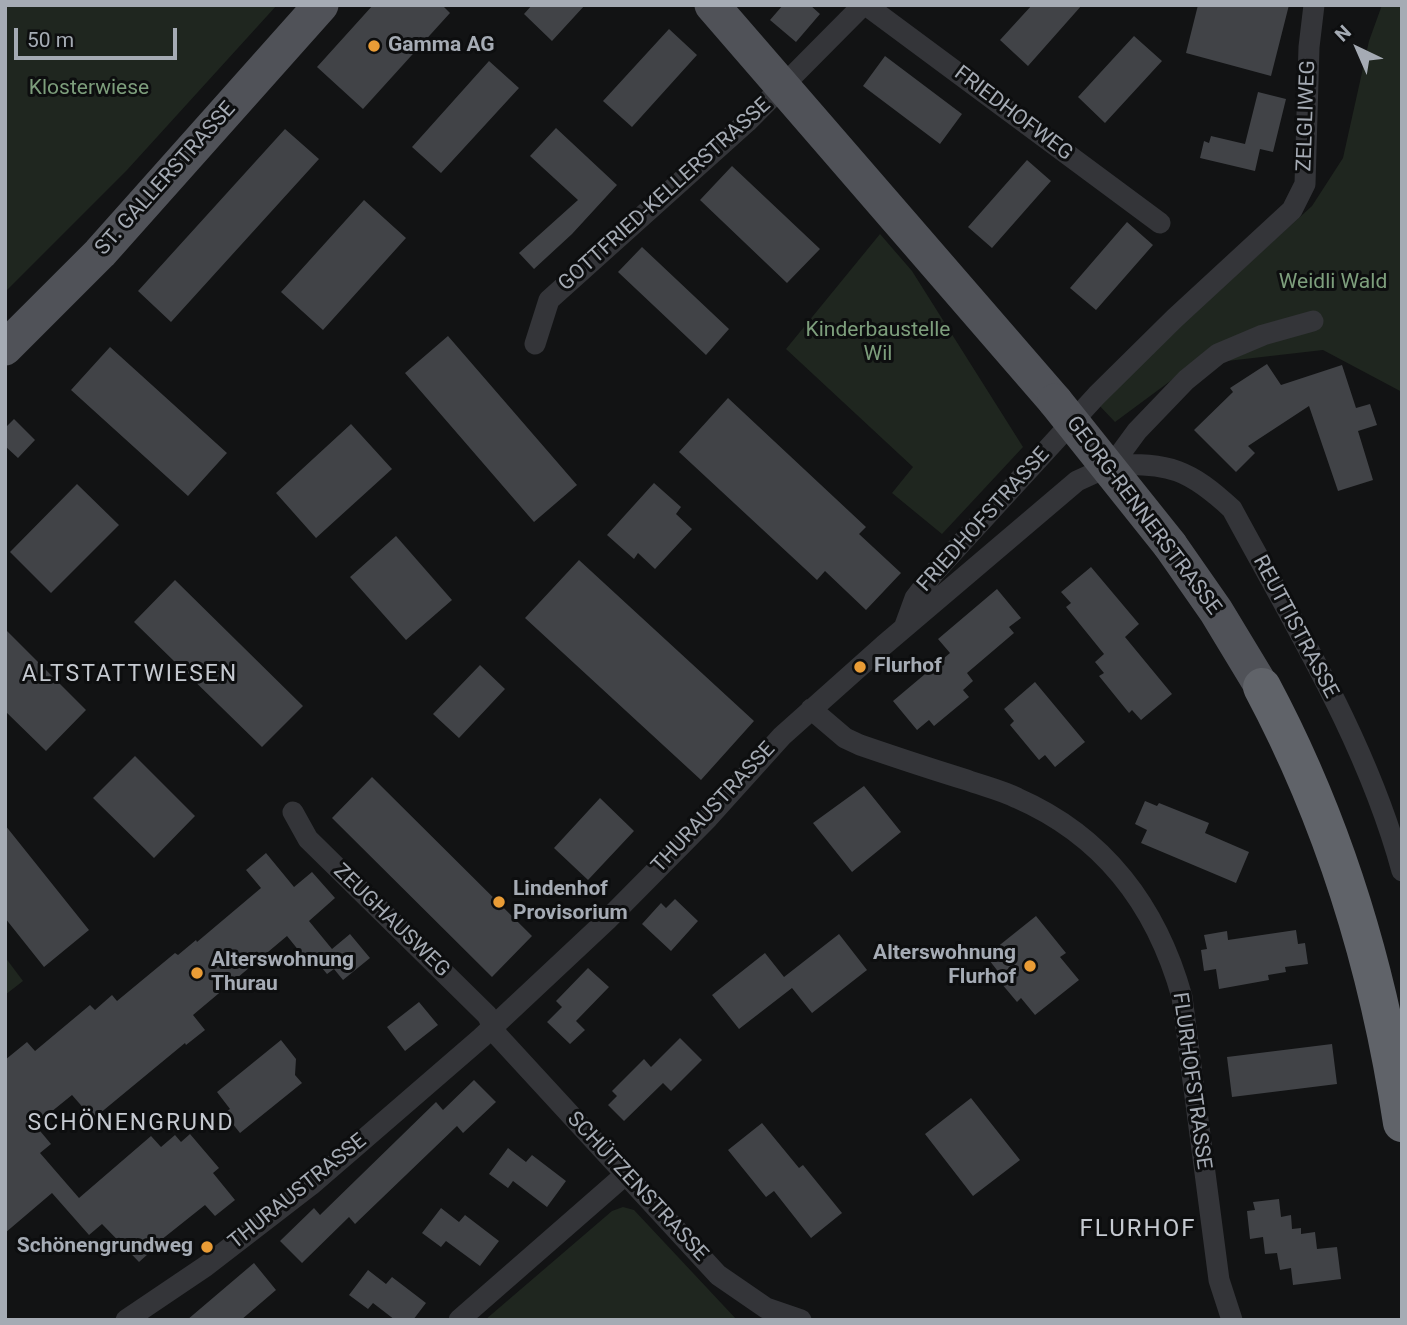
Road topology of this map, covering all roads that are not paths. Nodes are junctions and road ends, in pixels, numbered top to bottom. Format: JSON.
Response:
{"nodes":[{"id":1,"x":321,"y":5,"type":"edge"},
{"id":2,"x":712,"y":5,"type":"edge"},
{"id":3,"x":865,"y":5,"type":"edge"},
{"id":4,"x":1314,"y":5,"type":"edge"},
{"id":5,"x":784,"y":88,"type":"junction"},
{"id":6,"x":1305,"y":184,"type":"joint"},
{"id":7,"x":1160,"y":223,"type":"dead end"},
{"id":8,"x":1313,"y":321,"type":"dead end"},
{"id":9,"x":535,"y":344,"type":"dead end"},
{"id":10,"x":5,"y":348,"type":"edge"},
{"id":11,"x":1112,"y":465,"type":"junction"},
{"id":12,"x":903,"y":629,"type":"junction"},
{"id":13,"x":1262,"y":687,"type":"joint"},
{"id":14,"x":811,"y":709,"type":"junction"},
{"id":15,"x":293,"y":812,"type":"dead end"},
{"id":16,"x":1402,"y":872,"type":"edge"},
{"id":17,"x":493,"y":1027,"type":"junction"},
{"id":18,"x":1402,"y":1123,"type":"edge"},
{"id":19,"x":626,"y":1174,"type":"junction"},
{"id":20,"x":126,"y":1320,"type":"edge"},
{"id":21,"x":459,"y":1320,"type":"edge"},
{"id":22,"x":801,"y":1320,"type":"edge"},
{"id":23,"x":1232,"y":1320,"type":"edge"}],
"edges":[{"from":1,"to":10,"type":"main road","name":"ST. GALLERSTRASSE"},
{"from":2,"to":5,"type":"main road","name":"GEORG-RENNERSTRASSE"},
{"from":3,"to":5,"type":"street","name":"GOTTFRIED-KELLERSTRASSE"},
{"from":3,"to":7,"type":"street","name":"FRIEDHOFWEG"},
{"from":4,"to":6,"type":"street","name":"ZELGLIWEG"},
{"from":5,"to":9,"type":"street","name":"GOTTFRIED-KELLERSTRASSE"},
{"from":5,"to":13,"type":"main road","name":"GEORG-RENNERSTRASSE","bridge":true},
{"from":6,"to":12,"type":"street","name":"FRIEDHOFSTRASSE"},
{"from":8,"to":11,"type":"street","name":"THURAUSTRASSE"},
{"from":11,"to":12,"type":"street","name":"THURAUSTRASSE"},
{"from":11,"to":16,"type":"street","name":"REUTTISTRASSE"},
{"from":12,"to":14,"type":"street","name":"THURAUSTRASSE"},
{"from":13,"to":18,"type":"highway","name":"GEORG-RENNERSTRASSE"},
{"from":14,"to":17,"type":"street","name":"THURAUSTRASSE"},
{"from":14,"to":23,"type":"street","name":"FLURHOFSTRASSE"},
{"from":15,"to":17,"type":"street","name":"ZEUGHAUSWEG"},
{"from":17,"to":19,"type":"street","name":"SCHÜTZENSTRASSE"},
{"from":17,"to":20,"type":"street","name":"THURAUSTRASSE"},
{"from":19,"to":21,"type":"street"},
{"from":19,"to":22,"type":"street","name":"SCHÜTZENSTRASSE"}]}
